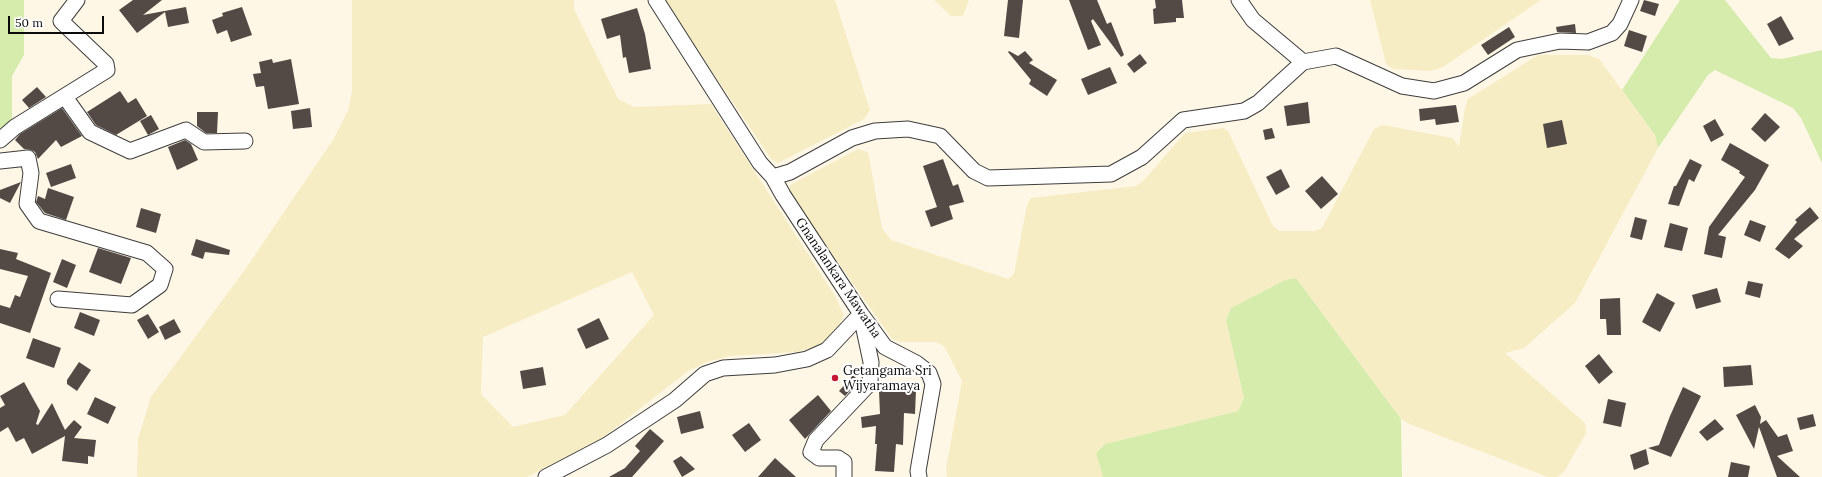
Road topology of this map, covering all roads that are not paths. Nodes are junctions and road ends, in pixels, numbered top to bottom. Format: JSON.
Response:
{"nodes":[{"id":1,"x":77,"y":0,"type":"edge"},
{"id":2,"x":656,"y":0,"type":"edge"},
{"id":3,"x":1238,"y":0,"type":"edge"},
{"id":4,"x":1631,"y":0,"type":"edge"},
{"id":5,"x":1303,"y":62,"type":"junction"},
{"id":6,"x":65,"y":97,"type":"junction"},
{"id":7,"x":0,"y":140,"type":"edge"},
{"id":8,"x":245,"y":141,"type":"dead end"},
{"id":9,"x":0,"y":161,"type":"edge"},
{"id":10,"x":773,"y":177,"type":"junction"},
{"id":11,"x":58,"y":298,"type":"dead end"},
{"id":12,"x":861,"y":314,"type":"junction"},
{"id":13,"x":546,"y":477,"type":"edge"},
{"id":14,"x":844,"y":477,"type":"edge"},
{"id":15,"x":919,"y":477,"type":"edge"}],
"edges":[{"from":1,"to":6,"type":"street"},
{"from":2,"to":10,"type":"street","name":"Gnanalankara Mawatha"},
{"from":3,"to":5,"type":"street"},
{"from":4,"to":5,"type":"street"},
{"from":5,"to":10,"type":"street"},
{"from":6,"to":7,"type":"street"},
{"from":6,"to":8,"type":"street"},
{"from":9,"to":11,"type":"street"},
{"from":10,"to":12,"type":"street","name":"Gnanalankara Mawatha"},
{"from":12,"to":13,"type":"street"},
{"from":12,"to":14,"type":"street"},
{"from":12,"to":15,"type":"street","name":"Gnanalankara Mawatha"}]}
